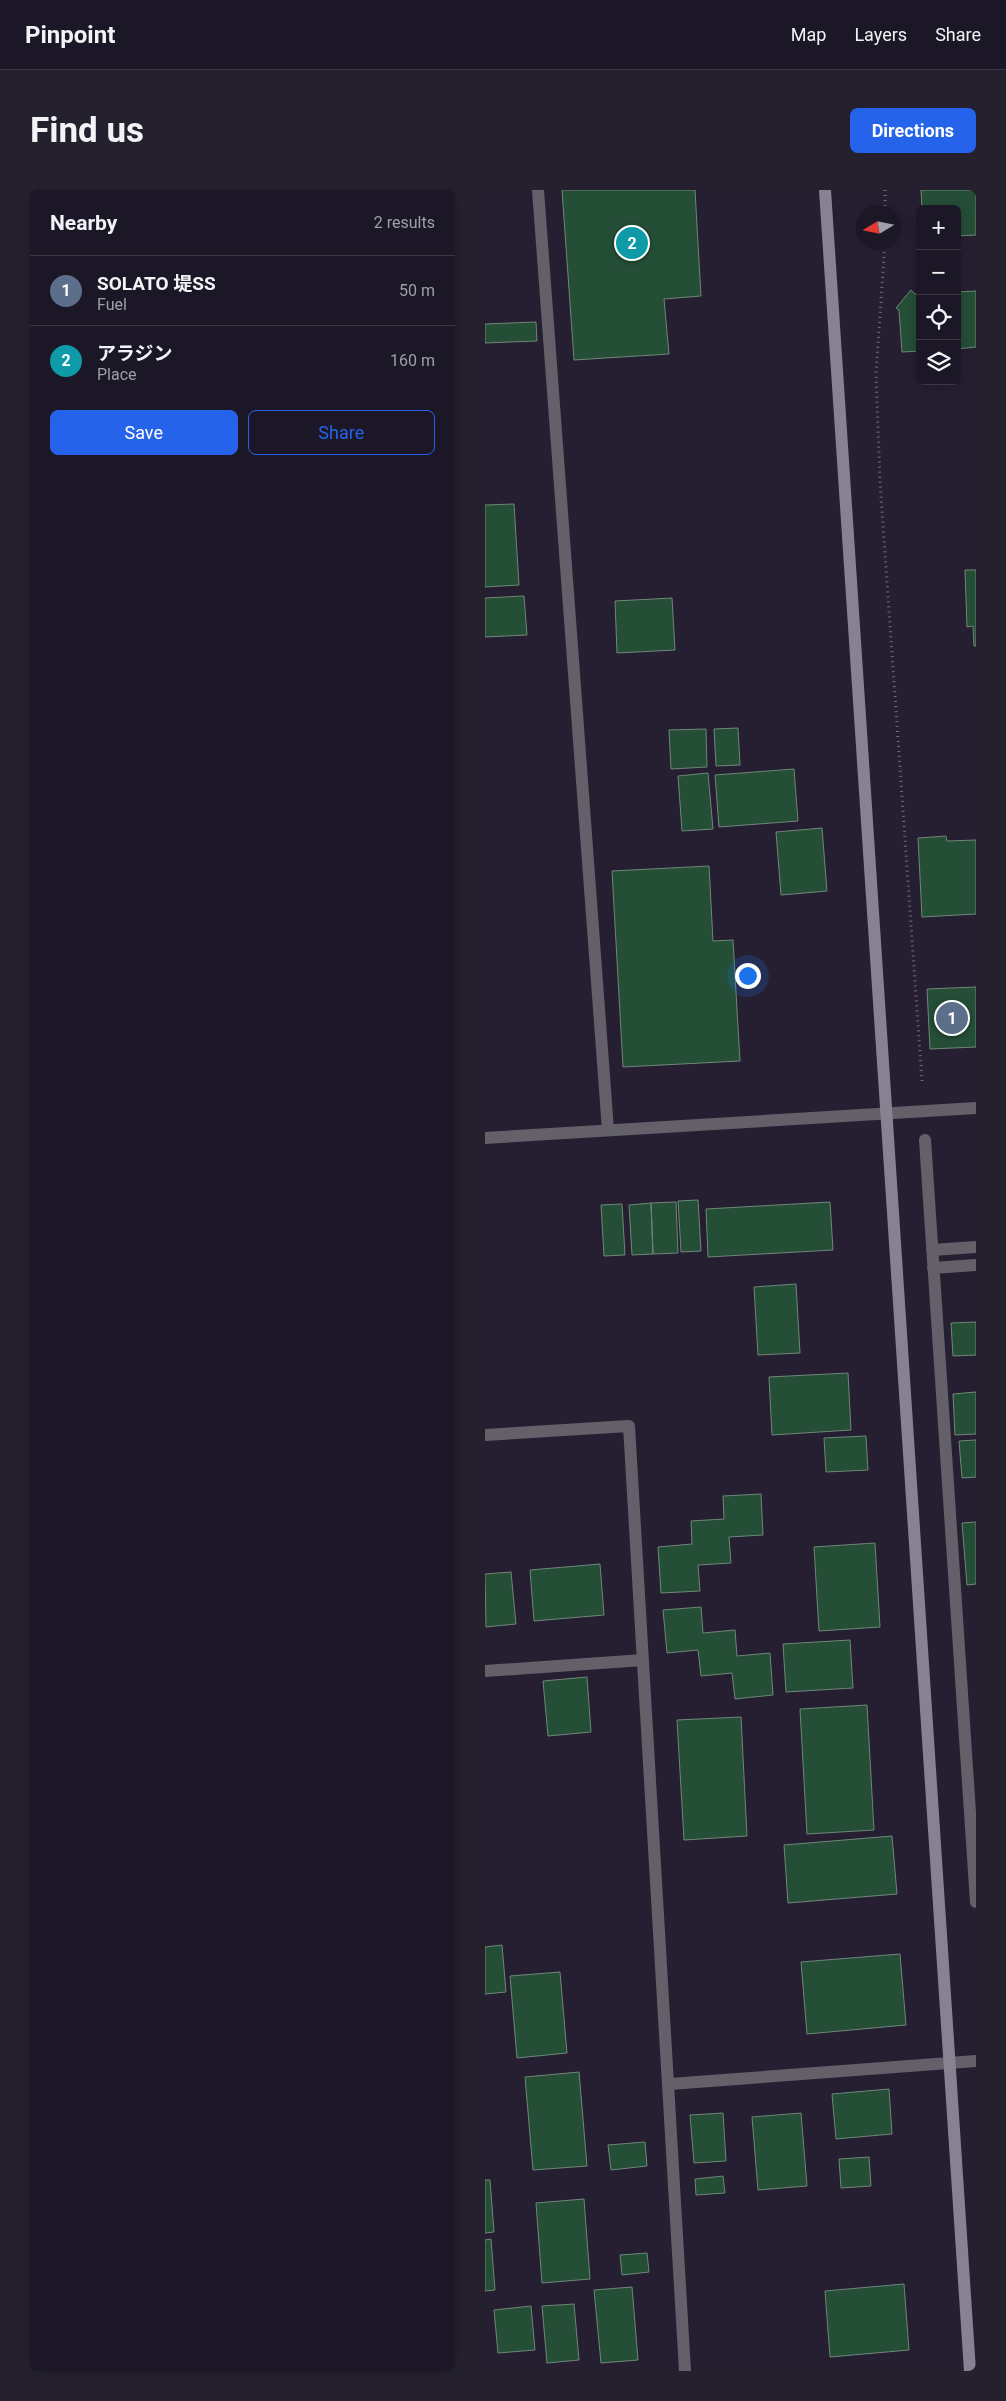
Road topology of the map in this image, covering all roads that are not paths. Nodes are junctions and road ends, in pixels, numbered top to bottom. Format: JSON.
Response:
{"nodes":[{"id":1,"x":538,"y":190,"type":"edge"},
{"id":2,"x":825,"y":190,"type":"edge"},
{"id":3,"x":976,"y":1108,"type":"edge"},
{"id":4,"x":887,"y":1114,"type":"junction"},
{"id":5,"x":608,"y":1130,"type":"junction"},
{"id":6,"x":485,"y":1138,"type":"edge"},
{"id":7,"x":925,"y":1140,"type":"dead end"},
{"id":8,"x":976,"y":1247,"type":"edge"},
{"id":9,"x":932,"y":1250,"type":"junction"},
{"id":10,"x":976,"y":1265,"type":"edge"},
{"id":11,"x":933,"y":1268,"type":"junction"},
{"id":12,"x":485,"y":1435,"type":"edge"},
{"id":13,"x":643,"y":1660,"type":"junction"},
{"id":14,"x":485,"y":1671,"type":"edge"},
{"id":15,"x":976,"y":1902,"type":"edge"},
{"id":16,"x":976,"y":2061,"type":"edge"},
{"id":17,"x":951,"y":2063,"type":"junction"},
{"id":18,"x":670,"y":2084,"type":"junction"},
{"id":19,"x":685,"y":2371,"type":"edge"},
{"id":20,"x":970,"y":2371,"type":"edge"}],
"edges":[{"from":1,"to":5,"type":"street"},
{"from":2,"to":4,"type":"street"},
{"from":3,"to":4,"type":"street"},
{"from":4,"to":5,"type":"street"},
{"from":4,"to":17,"type":"street"},
{"from":5,"to":6,"type":"street"},
{"from":7,"to":9,"type":"street"},
{"from":8,"to":9,"type":"street"},
{"from":9,"to":11,"type":"street"},
{"from":10,"to":11,"type":"street"},
{"from":11,"to":15,"type":"street"},
{"from":12,"to":13,"type":"street"},
{"from":13,"to":14,"type":"street"},
{"from":13,"to":18,"type":"street"},
{"from":16,"to":17,"type":"street"},
{"from":17,"to":18,"type":"street"},
{"from":17,"to":20,"type":"street"},
{"from":18,"to":19,"type":"street"}]}
